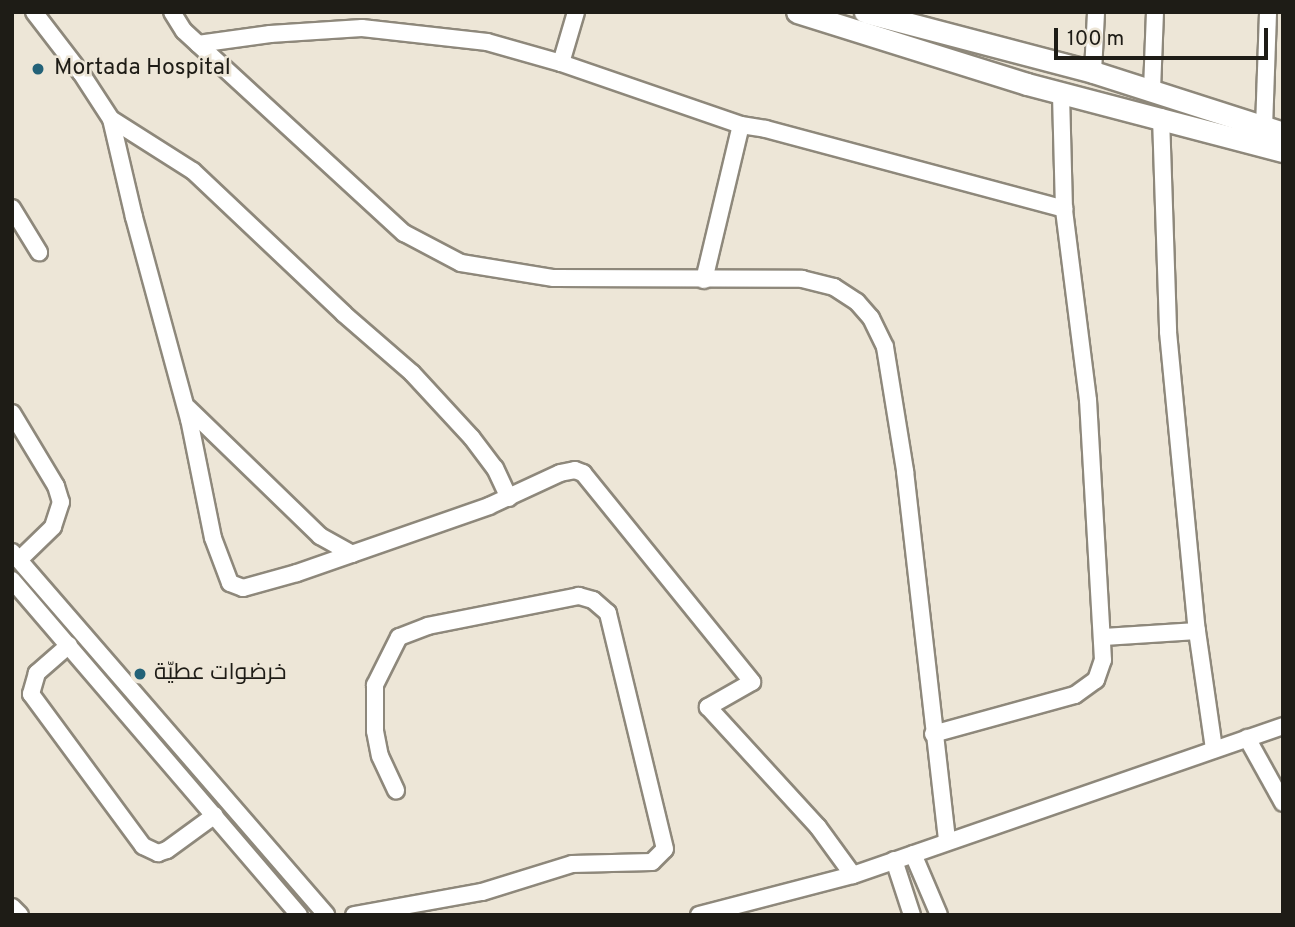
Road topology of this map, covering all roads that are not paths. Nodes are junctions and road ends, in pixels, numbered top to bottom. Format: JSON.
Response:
{"nodes":[{"id":1,"x":34,"y":12,"type":"edge"},
{"id":2,"x":172,"y":12,"type":"edge"},
{"id":3,"x":576,"y":12,"type":"edge"},
{"id":4,"x":797,"y":12,"type":"edge"},
{"id":5,"x":865,"y":12,"type":"edge"},
{"id":6,"x":1096,"y":12,"type":"edge"},
{"id":7,"x":1155,"y":12,"type":"edge"},
{"id":8,"x":1268,"y":12,"type":"edge"},
{"id":9,"x":198,"y":44,"type":"junction"},
{"id":10,"x":1033,"y":56,"type":"junction"},
{"id":11,"x":561,"y":63,"type":"junction"},
{"id":12,"x":1098,"y":74,"type":"junction"},
{"id":13,"x":1027,"y":84,"type":"junction"},
{"id":14,"x":1152,"y":90,"type":"junction"},
{"id":15,"x":1062,"y":94,"type":"junction"},
{"id":16,"x":1094,"y":100,"type":"junction"},
{"id":17,"x":1161,"y":117,"type":"junction"},
{"id":18,"x":111,"y":119,"type":"junction"},
{"id":19,"x":741,"y":125,"type":"junction"},
{"id":20,"x":1273,"y":130,"type":"edge"},
{"id":21,"x":1283,"y":151,"type":"edge"},
{"id":22,"x":12,"y":208,"type":"edge"},
{"id":23,"x":1065,"y":209,"type":"junction"},
{"id":24,"x":39,"y":252,"type":"dead end"},
{"id":25,"x":704,"y":280,"type":"junction"},
{"id":26,"x":186,"y":407,"type":"junction"},
{"id":27,"x":12,"y":413,"type":"edge"},
{"id":28,"x":509,"y":498,"type":"junction"},
{"id":29,"x":352,"y":554,"type":"junction"},
{"id":30,"x":16,"y":556,"type":"edge"},
{"id":31,"x":12,"y":580,"type":"edge"},
{"id":32,"x":1197,"y":631,"type":"junction"},
{"id":33,"x":1104,"y":637,"type":"junction"},
{"id":34,"x":69,"y":645,"type":"junction"},
{"id":35,"x":1283,"y":726,"type":"edge"},
{"id":36,"x":933,"y":734,"type":"junction"},
{"id":37,"x":1247,"y":738,"type":"junction"},
{"id":38,"x":1214,"y":749,"type":"junction"},
{"id":39,"x":396,"y":790,"type":"dead end"},
{"id":40,"x":1283,"y":803,"type":"edge"},
{"id":41,"x":215,"y":815,"type":"junction"},
{"id":42,"x":947,"y":842,"type":"junction"},
{"id":43,"x":913,"y":854,"type":"junction"},
{"id":44,"x":894,"y":860,"type":"junction"},
{"id":45,"x":853,"y":875,"type":"junction"},
{"id":46,"x":12,"y":907,"type":"edge"},
{"id":47,"x":20,"y":915,"type":"edge"},
{"id":48,"x":299,"y":915,"type":"edge"},
{"id":49,"x":326,"y":915,"type":"edge"},
{"id":50,"x":354,"y":915,"type":"edge"},
{"id":51,"x":699,"y":915,"type":"edge"},
{"id":52,"x":912,"y":915,"type":"edge"},
{"id":53,"x":939,"y":915,"type":"edge"}],
"edges":[{"from":1,"to":18,"type":"street"},
{"from":2,"to":9,"type":"street"},
{"from":3,"to":11,"type":"street"},
{"from":4,"to":13,"type":"main road"},
{"from":5,"to":10,"type":"main road"},
{"from":6,"to":12,"type":"street"},
{"from":7,"to":14,"type":"street"},
{"from":8,"to":20,"type":"street"},
{"from":9,"to":11,"type":"street"},
{"from":9,"to":25,"type":"street"},
{"from":10,"to":12,"type":"main road"},
{"from":10,"to":13,"type":"main road"},
{"from":11,"to":19,"type":"street"},
{"from":12,"to":14,"type":"main road"},
{"from":12,"to":16,"type":"main road"},
{"from":13,"to":15,"type":"main road"},
{"from":14,"to":20,"type":"main road"},
{"from":15,"to":16,"type":"main road"},
{"from":15,"to":23,"type":"street"},
{"from":16,"to":17,"type":"main road"},
{"from":17,"to":21,"type":"main road"},
{"from":17,"to":32,"type":"street"},
{"from":18,"to":26,"type":"street"},
{"from":18,"to":28,"type":"street"},
{"from":19,"to":23,"type":"street"},
{"from":19,"to":25,"type":"street"},
{"from":22,"to":24,"type":"street"},
{"from":23,"to":33,"type":"street"},
{"from":25,"to":36,"type":"street"},
{"from":26,"to":29,"type":"street"},
{"from":26,"to":29,"type":"street"},
{"from":27,"to":30,"type":"street"},
{"from":28,"to":29,"type":"street"},
{"from":28,"to":45,"type":"street"},
{"from":30,"to":49,"type":"street"},
{"from":31,"to":34,"type":"street"},
{"from":32,"to":33,"type":"street"},
{"from":32,"to":38,"type":"street"},
{"from":33,"to":36,"type":"street"},
{"from":34,"to":41,"type":"street"},
{"from":34,"to":41,"type":"street"},
{"from":35,"to":37,"type":"street"},
{"from":36,"to":42,"type":"street"},
{"from":37,"to":38,"type":"street"},
{"from":37,"to":40,"type":"street"},
{"from":38,"to":42,"type":"street"},
{"from":39,"to":50,"type":"street"},
{"from":41,"to":48,"type":"street"},
{"from":42,"to":43,"type":"street"},
{"from":43,"to":44,"type":"street"},
{"from":43,"to":53,"type":"street"},
{"from":44,"to":45,"type":"street"},
{"from":44,"to":52,"type":"street"},
{"from":45,"to":51,"type":"street"},
{"from":46,"to":47,"type":"street"}]}
